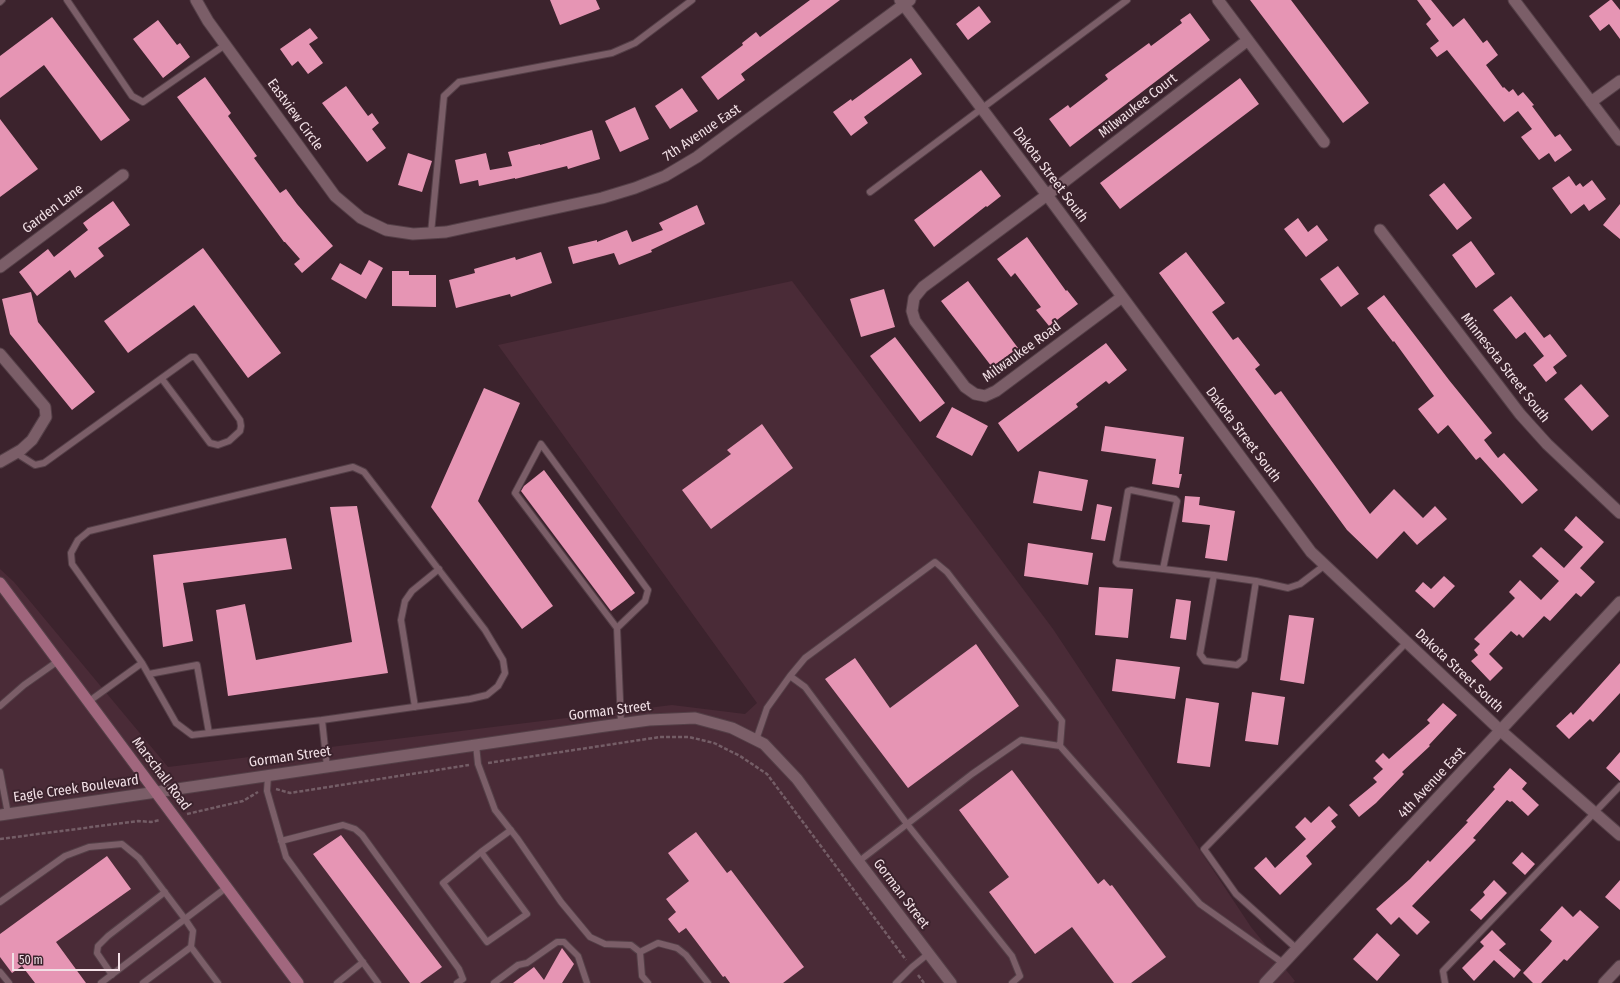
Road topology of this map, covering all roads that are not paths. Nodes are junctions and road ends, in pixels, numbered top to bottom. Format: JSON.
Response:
{"nodes":[{"id":1,"x":67,"y":0,"type":"edge"},
{"id":2,"x":196,"y":0,"type":"edge"},
{"id":3,"x":692,"y":0,"type":"edge"},
{"id":4,"x":1127,"y":0,"type":"edge"},
{"id":5,"x":1218,"y":0,"type":"edge"},
{"id":6,"x":1514,"y":0,"type":"edge"},
{"id":7,"x":905,"y":2,"type":"edge"},
{"id":8,"x":1248,"y":40,"type":"junction"},
{"id":9,"x":225,"y":45,"type":"junction"},
{"id":10,"x":1620,"y":81,"type":"edge"},
{"id":11,"x":1591,"y":102,"type":"junction"},
{"id":12,"x":982,"y":109,"type":"junction"},
{"id":13,"x":1620,"y":140,"type":"edge"},
{"id":14,"x":1324,"y":142,"type":"dead end"},
{"id":15,"x":123,"y":176,"type":"dead end"},
{"id":16,"x":870,"y":192,"type":"dead end"},
{"id":17,"x":1047,"y":195,"type":"junction"},
{"id":18,"x":386,"y":230,"type":"joint"},
{"id":19,"x":1380,"y":230,"type":"dead end"},
{"id":20,"x":431,"y":233,"type":"junction"},
{"id":21,"x":0,"y":267,"type":"edge"},
{"id":22,"x":1122,"y":297,"type":"junction"},
{"id":23,"x":0,"y":354,"type":"edge"},
{"id":24,"x":162,"y":379,"type":"junction"},
{"id":25,"x":16,"y":453,"type":"junction"},
{"id":26,"x":0,"y":462,"type":"edge"},
{"id":27,"x":1620,"y":513,"type":"edge"},
{"id":28,"x":1325,"y":565,"type":"junction"},
{"id":29,"x":438,"y":569,"type":"junction"},
{"id":30,"x":1163,"y":569,"type":"junction"},
{"id":31,"x":1214,"y":575,"type":"junction"},
{"id":32,"x":1256,"y":581,"type":"junction"},
{"id":33,"x":0,"y":583,"type":"edge"},
{"id":34,"x":1620,"y":602,"type":"edge"},
{"id":35,"x":617,"y":628,"type":"junction"},
{"id":36,"x":1406,"y":642,"type":"junction"},
{"id":37,"x":58,"y":661,"type":"junction"},
{"id":38,"x":142,"y":663,"type":"junction"},
{"id":39,"x":148,"y":674,"type":"junction"},
{"id":40,"x":790,"y":676,"type":"junction"},
{"id":41,"x":88,"y":702,"type":"junction"},
{"id":42,"x":0,"y":706,"type":"edge"},
{"id":43,"x":415,"y":707,"type":"junction"},
{"id":44,"x":322,"y":720,"type":"junction"},
{"id":45,"x":620,"y":724,"type":"junction"},
{"id":46,"x":1501,"y":731,"type":"junction"},
{"id":47,"x":209,"y":733,"type":"junction"},
{"id":48,"x":756,"y":740,"type":"junction"},
{"id":49,"x":476,"y":745,"type":"junction"},
{"id":50,"x":1060,"y":746,"type":"junction"},
{"id":51,"x":327,"y":767,"type":"junction"},
{"id":52,"x":0,"y":772,"type":"edge"},
{"id":53,"x":268,"y":776,"type":"junction"},
{"id":54,"x":1620,"y":786,"type":"edge"},
{"id":55,"x":156,"y":792,"type":"junction"},
{"id":56,"x":4,"y":814,"type":"edge"},
{"id":57,"x":1595,"y":814,"type":"junction"},
{"id":58,"x":907,"y":824,"type":"junction"},
{"id":59,"x":510,"y":830,"type":"junction"},
{"id":60,"x":1620,"y":835,"type":"edge"},
{"id":61,"x":281,"y":841,"type":"junction"},
{"id":62,"x":481,"y":852,"type":"junction"},
{"id":63,"x":858,"y":862,"type":"junction"},
{"id":64,"x":227,"y":887,"type":"junction"},
{"id":65,"x":165,"y":892,"type":"junction"},
{"id":66,"x":0,"y":902,"type":"edge"},
{"id":67,"x":185,"y":919,"type":"junction"},
{"id":68,"x":191,"y":947,"type":"junction"},
{"id":69,"x":1296,"y":949,"type":"junction"},
{"id":70,"x":640,"y":952,"type":"junction"},
{"id":71,"x":928,"y":954,"type":"junction"},
{"id":72,"x":363,"y":962,"type":"junction"},
{"id":73,"x":1283,"y":964,"type":"junction"},
{"id":74,"x":1620,"y":966,"type":"edge"},
{"id":75,"x":0,"y":972,"type":"edge"},
{"id":76,"x":112,"y":975,"type":"junction"},
{"id":77,"x":10,"y":983,"type":"edge"},
{"id":78,"x":101,"y":983,"type":"edge"},
{"id":79,"x":143,"y":983,"type":"edge"},
{"id":80,"x":218,"y":983,"type":"edge"},
{"id":81,"x":298,"y":983,"type":"edge"},
{"id":82,"x":337,"y":983,"type":"edge"},
{"id":83,"x":378,"y":983,"type":"edge"},
{"id":84,"x":457,"y":983,"type":"edge"},
{"id":85,"x":494,"y":983,"type":"edge"},
{"id":86,"x":587,"y":983,"type":"edge"},
{"id":87,"x":648,"y":983,"type":"edge"},
{"id":88,"x":708,"y":983,"type":"edge"},
{"id":89,"x":896,"y":983,"type":"edge"},
{"id":90,"x":950,"y":983,"type":"edge"},
{"id":91,"x":1012,"y":983,"type":"edge"},
{"id":92,"x":1265,"y":983,"type":"edge"},
{"id":93,"x":1445,"y":983,"type":"edge"},
{"id":94,"x":1604,"y":983,"type":"edge"}],
"edges":[{"from":1,"to":9,"type":"lane"},
{"from":2,"to":9,"type":"street","name":"Eastview Circle"},
{"from":3,"to":20,"type":"lane"},
{"from":4,"to":12,"type":"lane"},
{"from":5,"to":8,"type":"street"},
{"from":6,"to":11,"type":"street"},
{"from":7,"to":12,"type":"street","name":"Dakota Street South"},
{"from":7,"to":20,"type":"street","name":"7th Avenue East"},
{"from":8,"to":14,"type":"street"},
{"from":8,"to":17,"type":"street","name":"Milwaukee Court"},
{"from":9,"to":18,"type":"street","name":"Eastview Circle"},
{"from":10,"to":11,"type":"street"},
{"from":11,"to":13,"type":"street"},
{"from":12,"to":16,"type":"lane"},
{"from":12,"to":17,"type":"street","name":"Dakota Street South"},
{"from":15,"to":21,"type":"street","name":"Garden Lane"},
{"from":17,"to":22,"type":"street","name":"Dakota Street South"},
{"from":17,"to":22,"type":"street","name":"Milwaukee Road"},
{"from":18,"to":20,"type":"street","name":"7th Avenue East"},
{"from":19,"to":27,"type":"street","name":"Minnesota Street South"},
{"from":22,"to":28,"type":"street","name":"Dakota Street South"},
{"from":23,"to":25,"type":"street"},
{"from":24,"to":24,"type":"lane"},
{"from":24,"to":25,"type":"lane"},
{"from":25,"to":26,"type":"street"},
{"from":28,"to":32,"type":"lane"},
{"from":28,"to":36,"type":"street","name":"Dakota Street South"},
{"from":29,"to":38,"type":"lane"},
{"from":29,"to":43,"type":"lane"},
{"from":29,"to":43,"type":"lane"},
{"from":30,"to":30,"type":"lane"},
{"from":30,"to":31,"type":"lane"},
{"from":31,"to":32,"type":"lane"},
{"from":31,"to":32,"type":"lane"},
{"from":33,"to":37,"type":"main road","name":"Marschall Road"},
{"from":34,"to":46,"type":"street","name":"4th Avenue East"},
{"from":35,"to":35,"type":"lane"},
{"from":35,"to":45,"type":"lane"},
{"from":36,"to":46,"type":"street","name":"Dakota Street South"},
{"from":36,"to":69,"type":"lane"},
{"from":37,"to":41,"type":"main road","name":"Marschall Road"},
{"from":37,"to":42,"type":"lane"},
{"from":38,"to":39,"type":"lane"},
{"from":38,"to":41,"type":"lane"},
{"from":39,"to":47,"type":"lane"},
{"from":39,"to":47,"type":"lane"},
{"from":40,"to":48,"type":"lane"},
{"from":40,"to":50,"type":"lane"},
{"from":40,"to":58,"type":"lane"},
{"from":41,"to":55,"type":"main road","name":"Marschall Road"},
{"from":43,"to":44,"type":"lane"},
{"from":44,"to":47,"type":"lane"},
{"from":44,"to":51,"type":"lane"},
{"from":45,"to":48,"type":"street","name":"Gorman Street"},
{"from":45,"to":49,"type":"street","name":"Gorman Street"},
{"from":46,"to":57,"type":"street","name":"Dakota Street South"},
{"from":46,"to":69,"type":"street","name":"4th Avenue East"},
{"from":48,"to":63,"type":"street","name":"Gorman Street"},
{"from":49,"to":51,"type":"street","name":"Gorman Street"},
{"from":49,"to":59,"type":"lane"},
{"from":50,"to":58,"type":"lane"},
{"from":50,"to":73,"type":"lane"},
{"from":51,"to":53,"type":"street","name":"Gorman Street"},
{"from":52,"to":56,"type":"lane"},
{"from":53,"to":55,"type":"street","name":"Gorman Street"},
{"from":53,"to":61,"type":"lane"},
{"from":54,"to":57,"type":"lane"},
{"from":55,"to":56,"type":"street","name":"Eagle Creek Boulevard"},
{"from":55,"to":64,"type":"main road","name":"Marschall Road"},
{"from":57,"to":60,"type":"street","name":"Dakota Street South"},
{"from":57,"to":93,"type":"lane"},
{"from":58,"to":63,"type":"lane"},
{"from":58,"to":91,"type":"lane"},
{"from":59,"to":62,"type":"lane"},
{"from":59,"to":70,"type":"lane"},
{"from":61,"to":72,"type":"lane"},
{"from":61,"to":84,"type":"lane"},
{"from":62,"to":62,"type":"lane"},
{"from":63,"to":71,"type":"street","name":"Gorman Street"},
{"from":64,"to":67,"type":"lane"},
{"from":64,"to":81,"type":"main road","name":"Marschall Road"},
{"from":65,"to":66,"type":"lane"},
{"from":65,"to":67,"type":"lane"},
{"from":65,"to":76,"type":"lane"},
{"from":67,"to":68,"type":"lane"},
{"from":67,"to":76,"type":"lane"},
{"from":68,"to":79,"type":"lane"},
{"from":68,"to":80,"type":"lane"},
{"from":69,"to":73,"type":"street","name":"4th Avenue East"},
{"from":70,"to":87,"type":"lane"},
{"from":70,"to":88,"type":"lane"},
{"from":71,"to":89,"type":"lane"},
{"from":71,"to":90,"type":"street","name":"Gorman Street"},
{"from":72,"to":82,"type":"lane"},
{"from":72,"to":83,"type":"lane"},
{"from":73,"to":92,"type":"street","name":"4th Avenue East"},
{"from":74,"to":94,"type":"street"},
{"from":75,"to":77,"type":"lane"},
{"from":76,"to":78,"type":"lane"},
{"from":85,"to":86,"type":"lane"}]}
